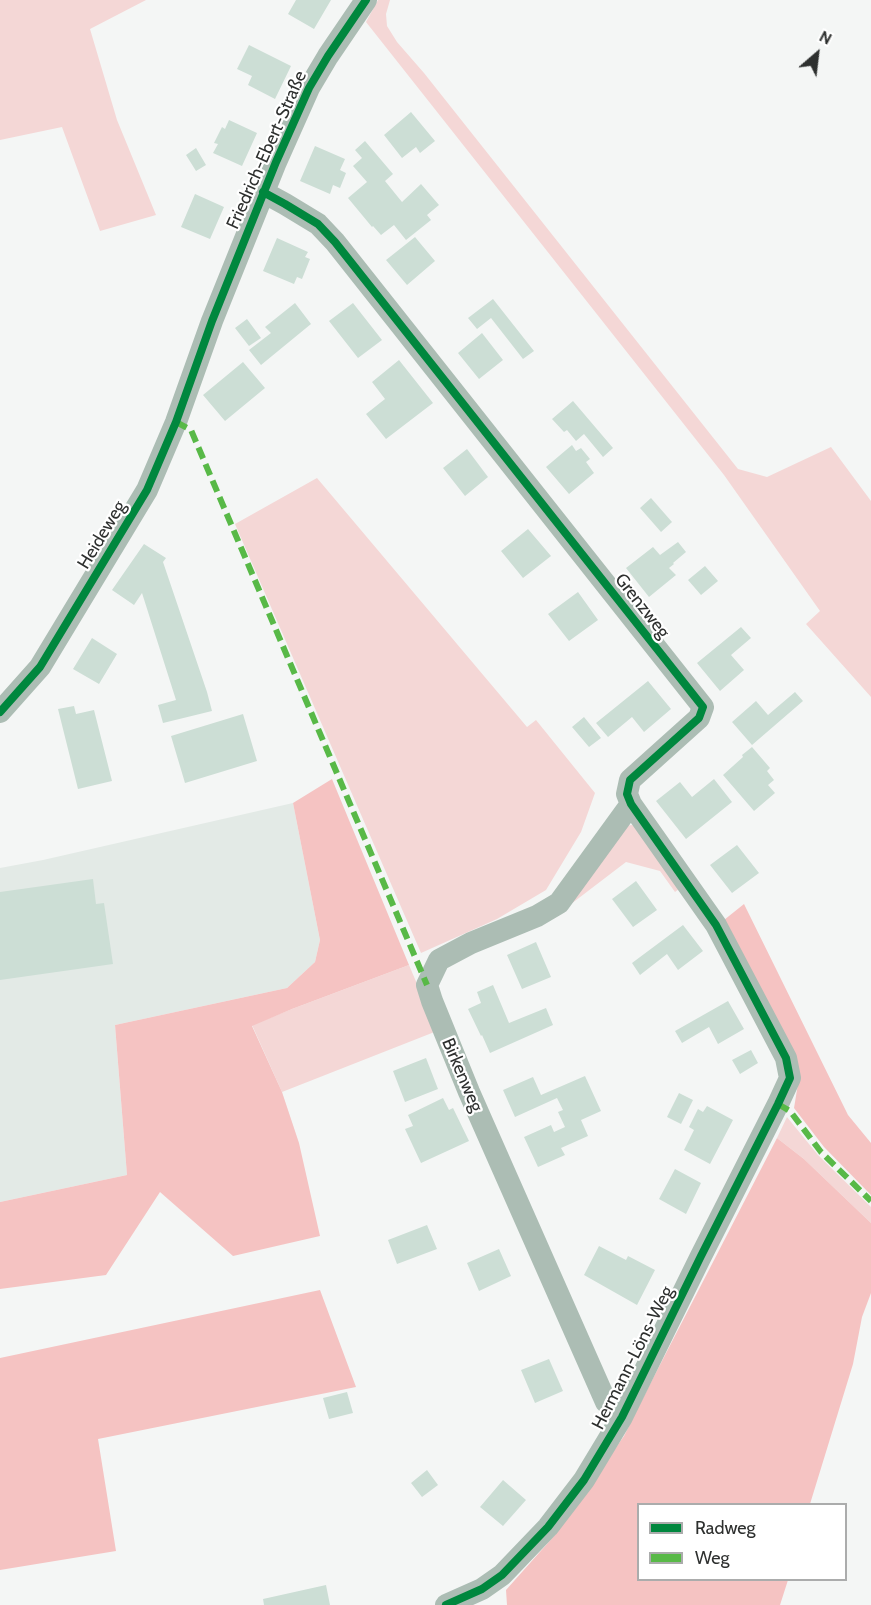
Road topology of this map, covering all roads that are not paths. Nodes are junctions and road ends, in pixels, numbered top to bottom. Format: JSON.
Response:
{"nodes":[{"id":1,"x":366,"y":0,"type":"edge"},
{"id":2,"x":262,"y":192,"type":"junction"},
{"id":3,"x":199,"y":356,"type":"joint"},
{"id":4,"x":0,"y":712,"type":"edge"},
{"id":5,"x":631,"y":804,"type":"junction"},
{"id":6,"x":622,"y":1417,"type":"junction"},
{"id":7,"x":486,"y":1597,"type":"edge"},
{"id":8,"x":446,"y":1605,"type":"edge"}],
"edges":[{"from":1,"to":2,"type":"street","name":"Friedrich-Ebert-Straße"},
{"from":2,"to":3,"type":"street","name":"Friedrich-Ebert-Straße"},
{"from":2,"to":5,"type":"street","name":"Grenzweg"},
{"from":3,"to":4,"type":"street","name":"Heideweg"},
{"from":5,"to":6,"type":"street","name":"Hermann-Löns-Weg"},
{"from":5,"to":6,"type":"street","name":"Birkenweg"},
{"from":6,"to":7,"type":"street","name":"Hermann-Löns-Weg"},
{"from":7,"to":8,"type":"street","name":"Hermann-Löns-Weg"}]}
